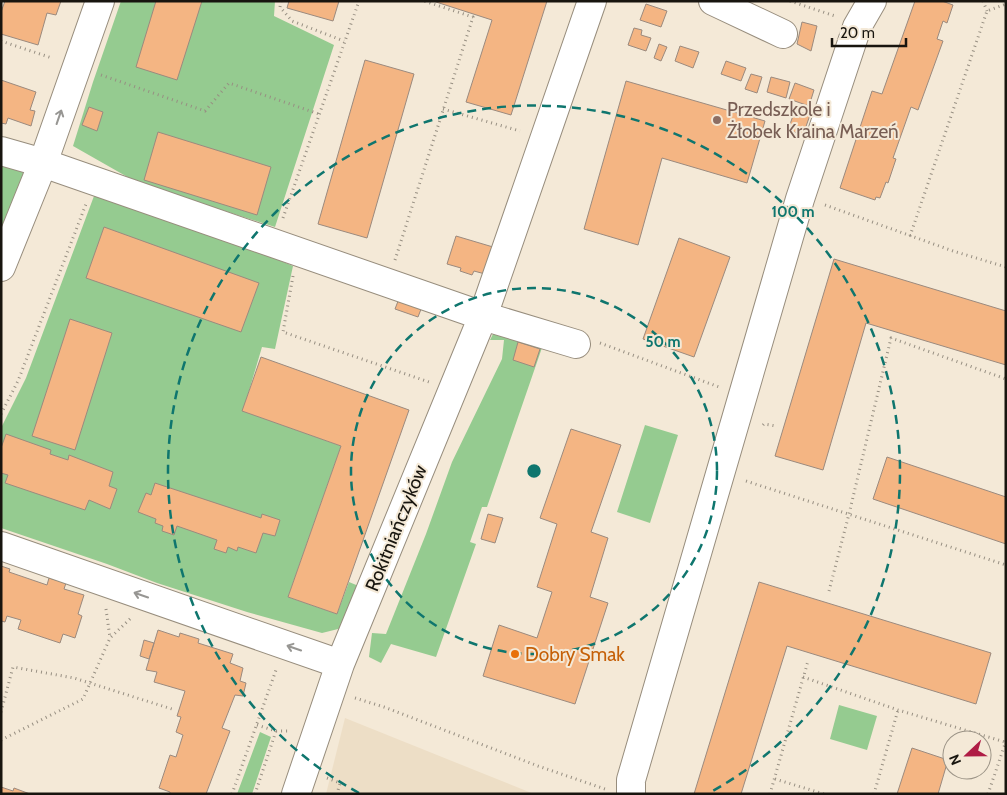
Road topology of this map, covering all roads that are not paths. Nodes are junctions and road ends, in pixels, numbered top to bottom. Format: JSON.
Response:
{"nodes":[{"id":1,"x":100,"y":1,"type":"edge"},
{"id":2,"x":592,"y":1,"type":"edge"},
{"id":3,"x":713,"y":1,"type":"edge"},
{"id":4,"x":872,"y":1,"type":"edge"},
{"id":5,"x":783,"y":34,"type":"dead end"},
{"id":6,"x":1,"y":151,"type":"edge"},
{"id":7,"x":43,"y":163,"type":"junction"},
{"id":8,"x":1,"y":267,"type":"edge"},
{"id":9,"x":483,"y":316,"type":"junction"},
{"id":10,"x":588,"y":343,"type":"road end"},
{"id":11,"x":1,"y":546,"type":"edge"},
{"id":12,"x":340,"y":664,"type":"junction"},
{"id":13,"x":619,"y":792,"type":"edge"},
{"id":14,"x":296,"y":794,"type":"edge"}],
"edges":[{"from":7,"to":1,"type":"street","one_way":true},
{"from":2,"to":9,"type":"street","name":"Rokitniańczyków"},
{"from":3,"to":5,"type":"street"},
{"from":4,"to":13,"type":"street"},
{"from":6,"to":7,"type":"street"},
{"from":7,"to":8,"type":"street"},
{"from":7,"to":9,"type":"street"},
{"from":9,"to":10,"type":"street"},
{"from":9,"to":12,"type":"street","name":"Rokitniańczyków"},
{"from":12,"to":11,"type":"street","one_way":true},
{"from":12,"to":14,"type":"street","name":"Rokitniańczyków"}]}
